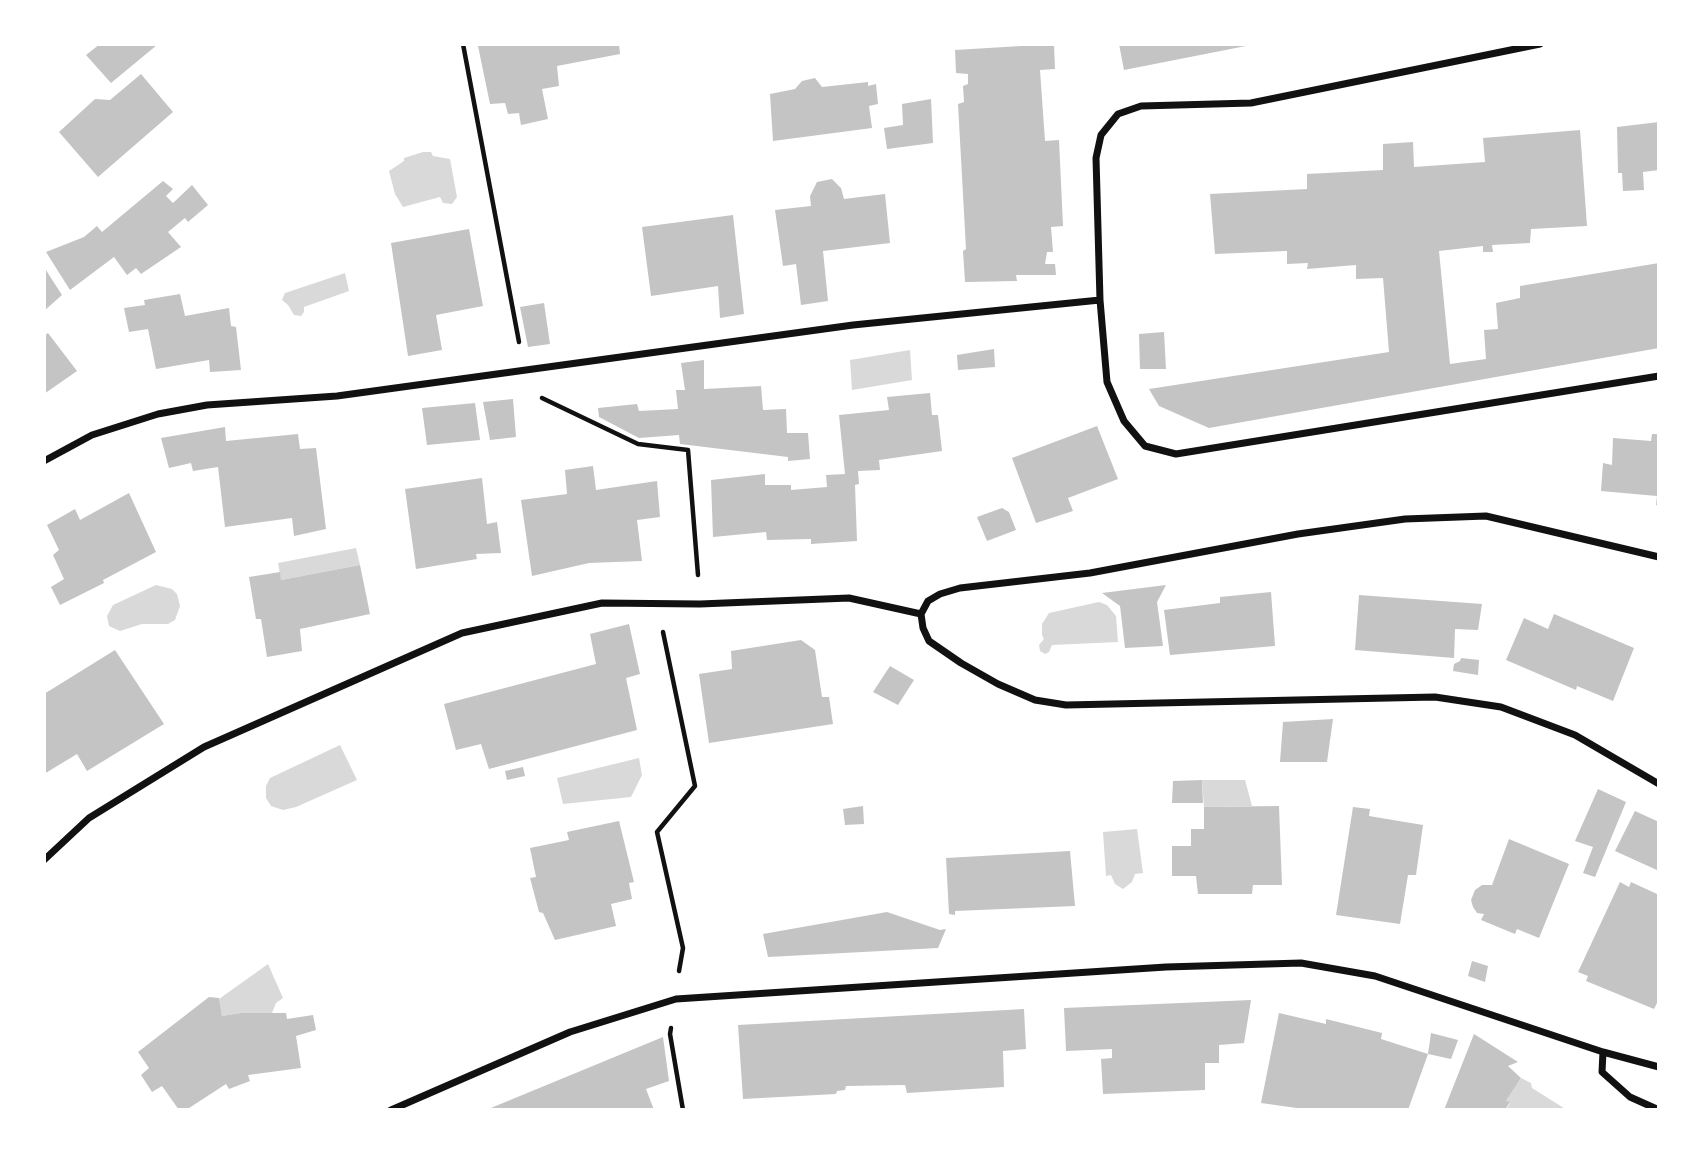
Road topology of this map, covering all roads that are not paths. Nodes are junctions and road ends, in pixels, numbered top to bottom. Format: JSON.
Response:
{"nodes":[{"id":1,"x":1540,"y":44,"type":"edge"},
{"id":2,"x":1100,"y":300,"type":"junction"},
{"id":3,"x":1659,"y":376,"type":"edge"},
{"id":4,"x":44,"y":461,"type":"edge"},
{"id":5,"x":1659,"y":557,"type":"edge"},
{"id":6,"x":921,"y":614,"type":"junction"},
{"id":7,"x":1659,"y":783,"type":"edge"},
{"id":8,"x":44,"y":860,"type":"edge"},
{"id":9,"x":1603,"y":1052,"type":"junction"},
{"id":10,"x":1659,"y":1067,"type":"edge"},
{"id":11,"x":391,"y":1110,"type":"edge"},
{"id":12,"x":1659,"y":1110,"type":"edge"}],
"edges":[{"from":1,"to":2,"type":"street"},
{"from":2,"to":3,"type":"street"},
{"from":2,"to":4,"type":"street"},
{"from":5,"to":6,"type":"street"},
{"from":6,"to":7,"type":"street"},
{"from":6,"to":8,"type":"street"},
{"from":9,"to":10,"type":"street"},
{"from":9,"to":11,"type":"street"},
{"from":9,"to":12,"type":"street"}]}
